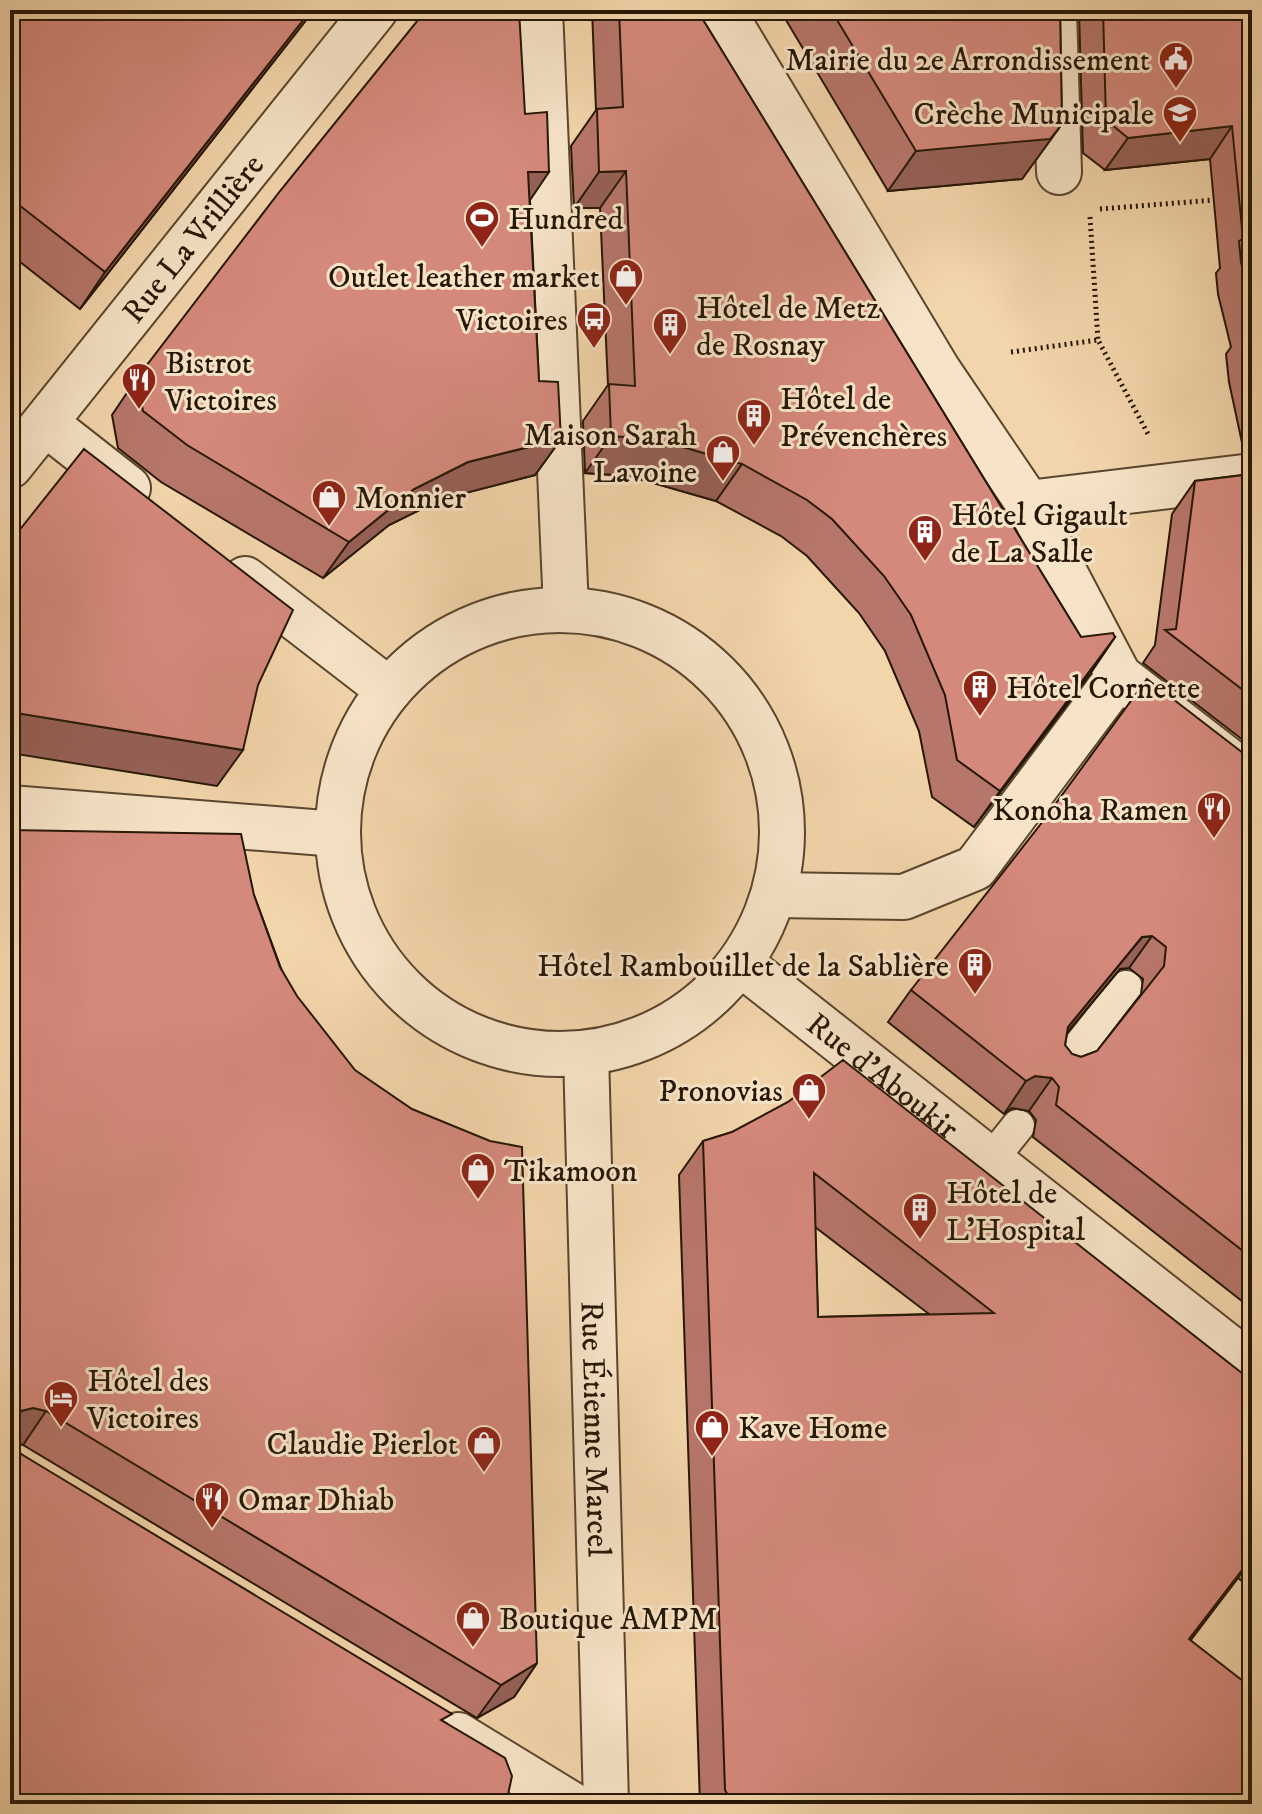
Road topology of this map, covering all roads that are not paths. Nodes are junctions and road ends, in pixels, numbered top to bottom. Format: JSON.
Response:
{"nodes":[{"id":1,"x":375,"y":10,"type":"edge"},
{"id":2,"x":540,"y":10,"type":"edge"},
{"id":3,"x":722,"y":10,"type":"edge"},
{"id":4,"x":1054,"y":10,"type":"edge"},
{"id":5,"x":1059,"y":172,"type":"edge"},
{"id":6,"x":45,"y":423,"type":"junction"},
{"id":7,"x":10,"y":466,"type":"edge"},
{"id":8,"x":1252,"y":476,"type":"edge"},
{"id":9,"x":1028,"y":503,"type":"junction"},
{"id":10,"x":154,"y":508,"type":"edge"},
{"id":11,"x":216,"y":556,"type":"edge"},
{"id":12,"x":566,"y":609,"type":"junction"},
{"id":13,"x":1119,"y":676,"type":"junction"},
{"id":14,"x":389,"y":690,"type":"junction"},
{"id":15,"x":1252,"y":779,"type":"edge"},
{"id":16,"x":10,"y":808,"type":"edge"},
{"id":17,"x":337,"y":834,"type":"junction"},
{"id":18,"x":774,"y":895,"type":"junction"},
{"id":19,"x":740,"y":963,"type":"junction"},
{"id":20,"x":1126,"y":987,"type":"edge"},
{"id":21,"x":586,"y":1053,"type":"junction"},
{"id":22,"x":1060,"y":1071,"type":"edge"},
{"id":23,"x":1018,"y":1126,"type":"edge"},
{"id":24,"x":990,"y":1161,"type":"junction"},
{"id":25,"x":1252,"y":1366,"type":"edge"},
{"id":26,"x":425,"y":1716,"type":"edge"},
{"id":27,"x":571,"y":1804,"type":"edge"},
{"id":28,"x":606,"y":1804,"type":"edge"}],
"edges":[{"from":1,"to":6,"type":"street","name":"Rue La Vrillière"},
{"from":2,"to":12,"type":"street"},
{"from":3,"to":9,"type":"street"},
{"from":4,"to":5,"type":"street"},
{"from":6,"to":7,"type":"street","name":"Rue La Vrillière"},
{"from":6,"to":10,"type":"street"},
{"from":8,"to":9,"type":"street"},
{"from":9,"to":13,"type":"street"},
{"from":11,"to":14,"type":"street"},
{"from":12,"to":14,"type":"street"},
{"from":12,"to":18,"type":"street"},
{"from":13,"to":15,"type":"street"},
{"from":13,"to":18,"type":"street"},
{"from":14,"to":17,"type":"street"},
{"from":16,"to":17,"type":"street"},
{"from":17,"to":21,"type":"street"},
{"from":18,"to":19,"type":"street"},
{"from":19,"to":21,"type":"street"},
{"from":19,"to":24,"type":"street","name":"Rue d'Aboukir"},
{"from":20,"to":22,"type":"lane"},
{"from":21,"to":28,"type":"street","name":"Rue Étienne Marcel"},
{"from":23,"to":24,"type":"lane"},
{"from":24,"to":25,"type":"street","name":"Rue d'Aboukir"},
{"from":26,"to":27,"type":"street"}]}
